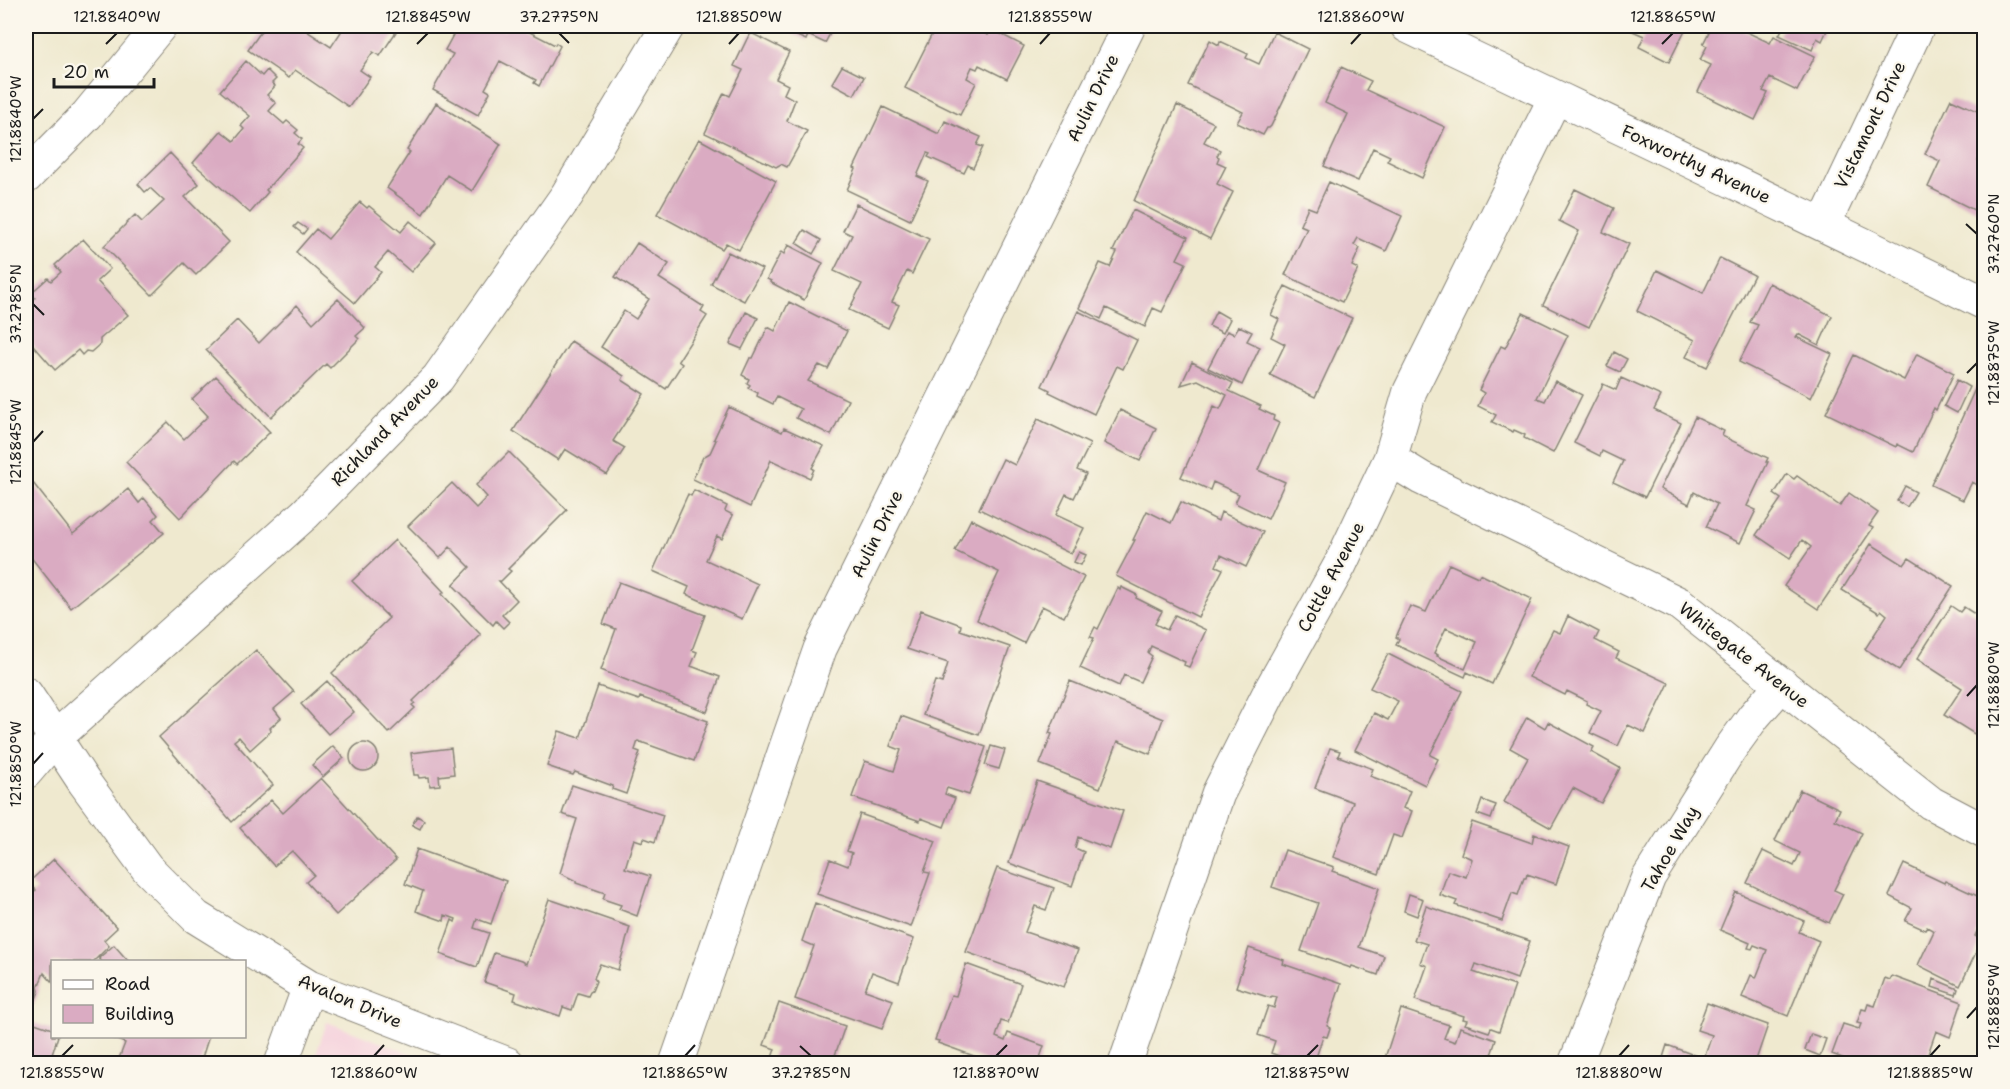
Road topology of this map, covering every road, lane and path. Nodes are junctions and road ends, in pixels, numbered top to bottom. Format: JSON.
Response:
{"nodes":[{"id":1,"x":160,"y":26,"type":"edge"},
{"id":2,"x":668,"y":26,"type":"edge"},
{"id":3,"x":1129,"y":26,"type":"edge"},
{"id":4,"x":1407,"y":26,"type":"edge"},
{"id":5,"x":1918,"y":26,"type":"edge"},
{"id":6,"x":1555,"y":98,"type":"junction"},
{"id":7,"x":26,"y":177,"type":"edge"},
{"id":8,"x":1824,"y":224,"type":"junction"},
{"id":9,"x":1984,"y":303,"type":"edge"},
{"id":10,"x":1390,"y":459,"type":"junction"},
{"id":11,"x":1782,"y":684,"type":"junction"},
{"id":12,"x":26,"y":694,"type":"edge"},
{"id":13,"x":54,"y":740,"type":"junction"},
{"id":14,"x":26,"y":772,"type":"edge"},
{"id":15,"x":1984,"y":831,"type":"edge"},
{"id":16,"x":309,"y":987,"type":"junction"},
{"id":17,"x":281,"y":1064,"type":"edge"},
{"id":18,"x":508,"y":1064,"type":"edge"},
{"id":19,"x":676,"y":1064,"type":"edge"},
{"id":20,"x":1125,"y":1064,"type":"edge"},
{"id":21,"x":1575,"y":1064,"type":"edge"}],
"edges":[{"from":1,"to":7,"type":"street"},
{"from":2,"to":13,"type":"street","name":"Richland Avenue"},
{"from":3,"to":19,"type":"street","name":"Aulin Drive"},
{"from":4,"to":6,"type":"street","name":"Foxworthy Avenue"},
{"from":5,"to":8,"type":"street","name":"Vistamont Drive"},
{"from":6,"to":8,"type":"street","name":"Foxworthy Avenue"},
{"from":6,"to":10,"type":"street","name":"Cottle Avenue"},
{"from":8,"to":9,"type":"street","name":"Foxworthy Avenue"},
{"from":10,"to":11,"type":"street","name":"Whitegate Avenue"},
{"from":10,"to":20,"type":"street","name":"Cottle Avenue"},
{"from":11,"to":15,"type":"street","name":"Whitegate Avenue"},
{"from":11,"to":21,"type":"street","name":"Tahoe Way"},
{"from":12,"to":13,"type":"street","name":"Avalon Drive"},
{"from":13,"to":14,"type":"street","name":"Richland Avenue"},
{"from":13,"to":16,"type":"street","name":"Avalon Drive"},
{"from":16,"to":17,"type":"street"},
{"from":16,"to":18,"type":"street","name":"Avalon Drive"}]}
